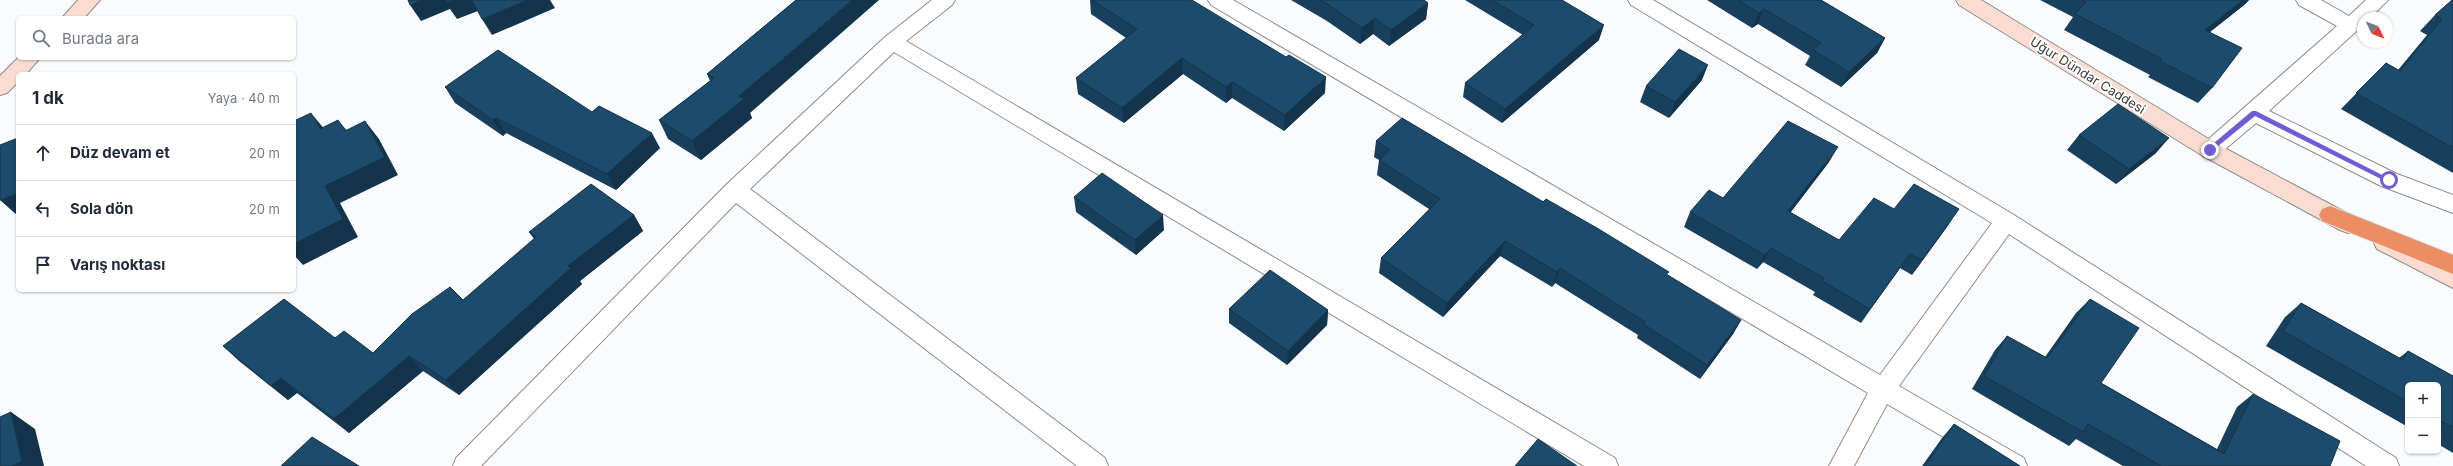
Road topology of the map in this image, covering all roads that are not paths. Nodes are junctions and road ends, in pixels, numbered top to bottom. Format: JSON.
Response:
{"nodes":[{"id":1,"x":90,"y":0,"type":"edge"},
{"id":2,"x":945,"y":0,"type":"edge"},
{"id":3,"x":1218,"y":0,"type":"edge"},
{"id":4,"x":1638,"y":0,"type":"edge"},
{"id":5,"x":1966,"y":0,"type":"edge"},
{"id":6,"x":2306,"y":0,"type":"edge"},
{"id":7,"x":2378,"y":0,"type":"edge"},
{"id":8,"x":74,"y":16,"type":"edge"},
{"id":9,"x":2350,"y":25,"type":"junction"},
{"id":10,"x":892,"y":42,"type":"junction"},
{"id":11,"x":28,"y":60,"type":"edge"},
{"id":12,"x":16,"y":72,"type":"edge"},
{"id":13,"x":16,"y":72,"type":"edge"},
{"id":14,"x":0,"y":88,"type":"edge"},
{"id":15,"x":2254,"y":113,"type":"junction"},
{"id":16,"x":2210,"y":150,"type":"junction"},
{"id":17,"x":735,"y":190,"type":"junction"},
{"id":18,"x":2453,"y":204,"type":"edge"},
{"id":19,"x":2330,"y":214,"type":"junction"},
{"id":20,"x":2006,"y":221,"type":"junction"},
{"id":21,"x":2453,"y":265,"type":"edge"},
{"id":22,"x":2453,"y":279,"type":"edge"},
{"id":23,"x":1883,"y":389,"type":"junction"},
{"id":24,"x":465,"y":466,"type":"edge"},
{"id":25,"x":1096,"y":466,"type":"edge"},
{"id":26,"x":1606,"y":466,"type":"edge"},
{"id":27,"x":1841,"y":466,"type":"edge"},
{"id":28,"x":2015,"y":466,"type":"edge"},
{"id":29,"x":2387,"y":466,"type":"edge"}],
"edges":[{"from":1,"to":8,"type":"street"},
{"from":2,"to":10,"type":"street"},
{"from":3,"to":23,"type":"street"},
{"from":4,"to":20,"type":"street"},
{"from":5,"to":16,"type":"street","name":"Uğur Dündar Caddesi"},
{"from":6,"to":9,"type":"street"},
{"from":7,"to":9,"type":"street"},
{"from":9,"to":15,"type":"street"},
{"from":10,"to":17,"type":"street"},
{"from":10,"to":26,"type":"street"},
{"from":11,"to":12,"type":"street"},
{"from":13,"to":14,"type":"street"},
{"from":15,"to":16,"type":"street"},
{"from":15,"to":18,"type":"street"},
{"from":16,"to":19,"type":"street","name":"Uğur Dündar Caddesi"},
{"from":17,"to":24,"type":"street"},
{"from":17,"to":25,"type":"street"},
{"from":19,"to":21,"type":"highway"},
{"from":19,"to":22,"type":"street","name":"Uğur Dündar Caddesi"},
{"from":20,"to":23,"type":"street"},
{"from":20,"to":29,"type":"street"},
{"from":23,"to":27,"type":"street"},
{"from":23,"to":28,"type":"street"}]}
